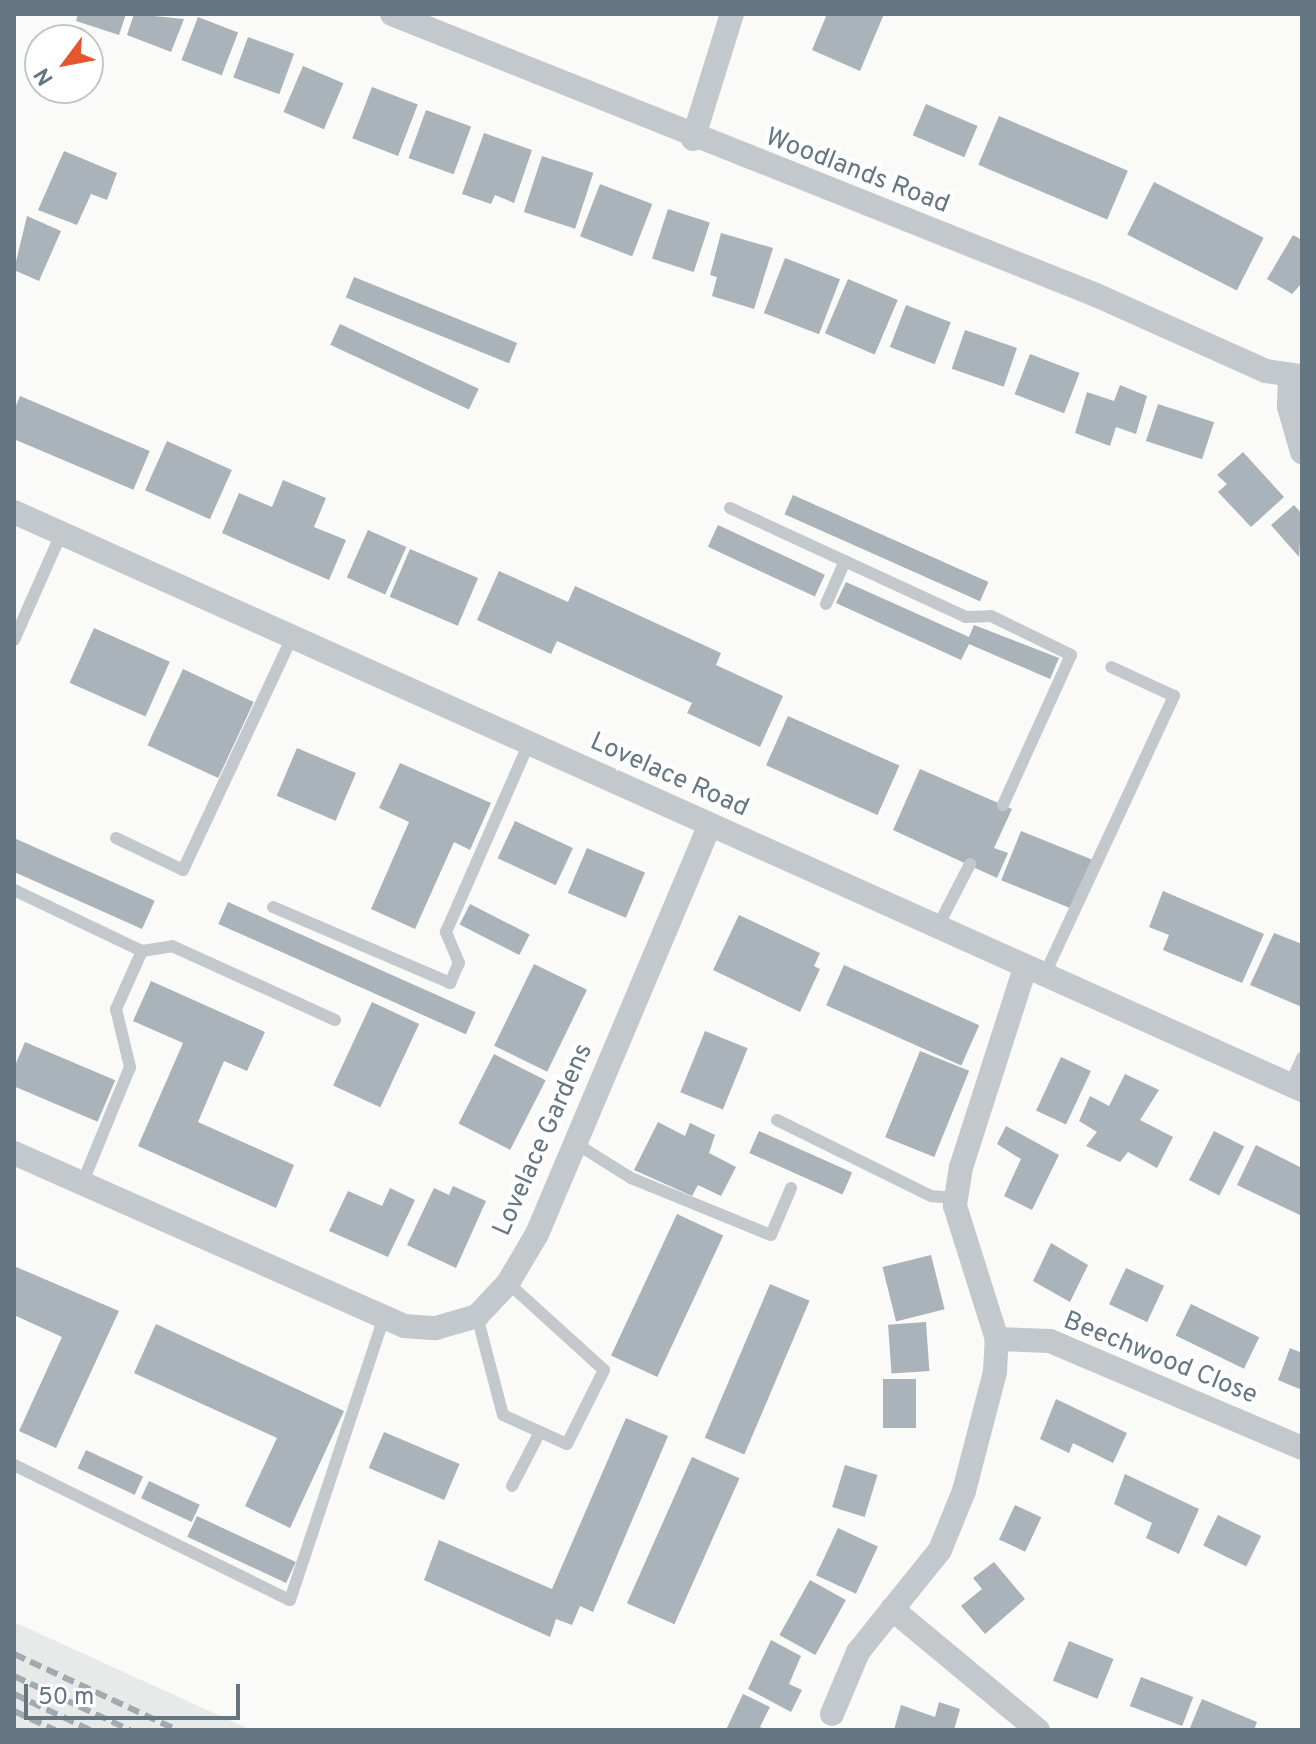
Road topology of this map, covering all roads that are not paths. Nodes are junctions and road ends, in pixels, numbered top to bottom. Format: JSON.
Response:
{"nodes":[{"id":1,"x":392,"y":14,"type":"edge"},
{"id":2,"x":732,"y":14,"type":"edge"},
{"id":3,"x":693,"y":139,"type":"junction"},
{"id":4,"x":1296,"y":376,"type":"edge"},
{"id":5,"x":1302,"y":452,"type":"edge"},
{"id":6,"x":730,"y":508,"type":"dead end"},
{"id":7,"x":14,"y":512,"type":"edge"},
{"id":8,"x":61,"y":534,"type":"junction"},
{"id":9,"x":845,"y":561,"type":"junction"},
{"id":10,"x":826,"y":604,"type":"dead end"},
{"id":11,"x":292,"y":637,"type":"junction"},
{"id":12,"x":14,"y":640,"type":"edge"},
{"id":13,"x":1111,"y":667,"type":"dead end"},
{"id":14,"x":529,"y":743,"type":"junction"},
{"id":15,"x":1003,"y":805,"type":"dead end"},
{"id":16,"x":710,"y":825,"type":"junction"},
{"id":17,"x":116,"y":838,"type":"dead end"},
{"id":18,"x":970,"y":864,"type":"dead end"},
{"id":19,"x":14,"y":890,"type":"edge"},
{"id":20,"x":273,"y":907,"type":"dead end"},
{"id":21,"x":937,"y":928,"type":"junction"},
{"id":22,"x":142,"y":951,"type":"junction"},
{"id":23,"x":1034,"y":972,"type":"junction"},
{"id":24,"x":335,"y":1020,"type":"dead end"},
{"id":25,"x":1302,"y":1058,"type":"edge"},
{"id":26,"x":1296,"y":1088,"type":"edge"},
{"id":27,"x":777,"y":1120,"type":"dead end"},
{"id":28,"x":575,"y":1143,"type":"junction"},
{"id":29,"x":14,"y":1153,"type":"edge"},
{"id":30,"x":82,"y":1184,"type":"junction"},
{"id":31,"x":791,"y":1188,"type":"dead end"},
{"id":32,"x":956,"y":1198,"type":"junction"},
{"id":33,"x":508,"y":1283,"type":"junction"},
{"id":34,"x":477,"y":1316,"type":"junction"},
{"id":35,"x":384,"y":1317,"type":"junction"},
{"id":36,"x":997,"y":1339,"type":"junction"},
{"id":37,"x":540,"y":1432,"type":"junction"},
{"id":38,"x":1302,"y":1448,"type":"edge"},
{"id":39,"x":14,"y":1465,"type":"edge"},
{"id":40,"x":512,"y":1486,"type":"dead end"},
{"id":41,"x":892,"y":1609,"type":"junction"},
{"id":42,"x":830,"y":1722,"type":"edge"},
{"id":43,"x":1038,"y":1730,"type":"edge"}],
"edges":[{"from":1,"to":3,"type":"street","name":"Woodlands Road"},
{"from":2,"to":3,"type":"street"},
{"from":3,"to":4,"type":"street","name":"Woodlands Road"},
{"from":4,"to":5,"type":"street"},
{"from":6,"to":9,"type":"lane"},
{"from":7,"to":8,"type":"street","name":"Lovelace Road"},
{"from":8,"to":11,"type":"street","name":"Lovelace Road"},
{"from":8,"to":12,"type":"lane"},
{"from":9,"to":10,"type":"lane"},
{"from":9,"to":15,"type":"lane"},
{"from":11,"to":14,"type":"street","name":"Lovelace Road"},
{"from":11,"to":17,"type":"lane"},
{"from":13,"to":23,"type":"lane"},
{"from":14,"to":16,"type":"street","name":"Lovelace Road"},
{"from":14,"to":20,"type":"lane"},
{"from":16,"to":21,"type":"street","name":"Lovelace Road"},
{"from":16,"to":28,"type":"street","name":"Lovelace Gardens"},
{"from":18,"to":21,"type":"lane"},
{"from":19,"to":22,"type":"lane"},
{"from":21,"to":23,"type":"street","name":"Lovelace Road"},
{"from":22,"to":24,"type":"lane"},
{"from":22,"to":30,"type":"lane"},
{"from":23,"to":26,"type":"street","name":"Lovelace Road"},
{"from":23,"to":32,"type":"street"},
{"from":25,"to":26,"type":"lane"},
{"from":27,"to":32,"type":"lane"},
{"from":28,"to":31,"type":"lane"},
{"from":28,"to":33,"type":"street","name":"Lovelace Gardens"},
{"from":29,"to":30,"type":"street"},
{"from":30,"to":35,"type":"street"},
{"from":32,"to":36,"type":"street"},
{"from":33,"to":34,"type":"street","name":"Lovelace Gardens"},
{"from":33,"to":37,"type":"lane"},
{"from":34,"to":35,"type":"street"},
{"from":34,"to":37,"type":"lane"},
{"from":35,"to":39,"type":"lane"},
{"from":36,"to":38,"type":"street","name":"Beechwood Close"},
{"from":36,"to":41,"type":"street"},
{"from":37,"to":40,"type":"lane"},
{"from":41,"to":42,"type":"street"},
{"from":41,"to":43,"type":"street"}]}
